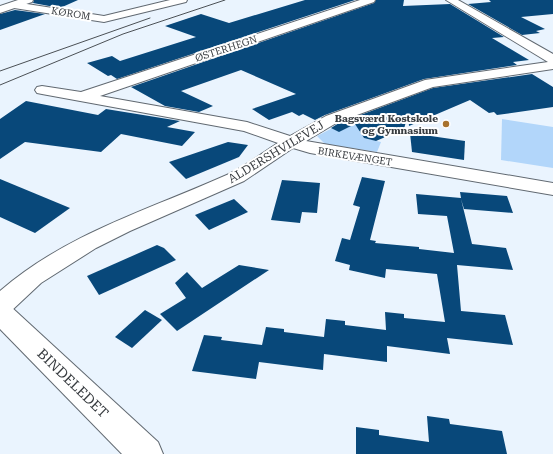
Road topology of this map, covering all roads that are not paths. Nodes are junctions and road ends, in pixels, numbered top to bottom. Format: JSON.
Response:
{"nodes":[{"id":1,"x":28,"y":0,"type":"edge"},
{"id":2,"x":182,"y":0,"type":"edge"},
{"id":3,"x":370,"y":0,"type":"edge"},
{"id":4,"x":451,"y":0,"type":"edge"},
{"id":5,"x":14,"y":5,"type":"junction"},
{"id":6,"x":0,"y":10,"type":"edge"},
{"id":7,"x":553,"y":59,"type":"edge"},
{"id":8,"x":553,"y":64,"type":"edge"},
{"id":9,"x":42,"y":90,"type":"dead end"},
{"id":10,"x":82,"y":97,"type":"junction"},
{"id":11,"x":291,"y":142,"type":"junction"},
{"id":12,"x":553,"y":189,"type":"edge"},
{"id":13,"x":0,"y":306,"type":"edge"},
{"id":14,"x":0,"y":312,"type":"edge"},
{"id":15,"x":146,"y":454,"type":"edge"}],
"edges":[{"from":1,"to":5,"type":"street"},
{"from":2,"to":5,"type":"street","name":"KØROM"},
{"from":3,"to":10,"type":"street","name":"ØSTERHEGN"},
{"from":4,"to":7,"type":"street"},
{"from":5,"to":6,"type":"street"},
{"from":8,"to":11,"type":"street","name":"ALDERSHVILEVEJ"},
{"from":9,"to":10,"type":"street","name":"BIRKEVÆNGET"},
{"from":10,"to":11,"type":"street","name":"BIRKEVÆNGET"},
{"from":11,"to":12,"type":"street","name":"BIRKEVÆNGET"},
{"from":11,"to":13,"type":"street","name":"ALDERSHVILEVEJ"},
{"from":14,"to":15,"type":"street","name":"BINDELEDET"}]}
